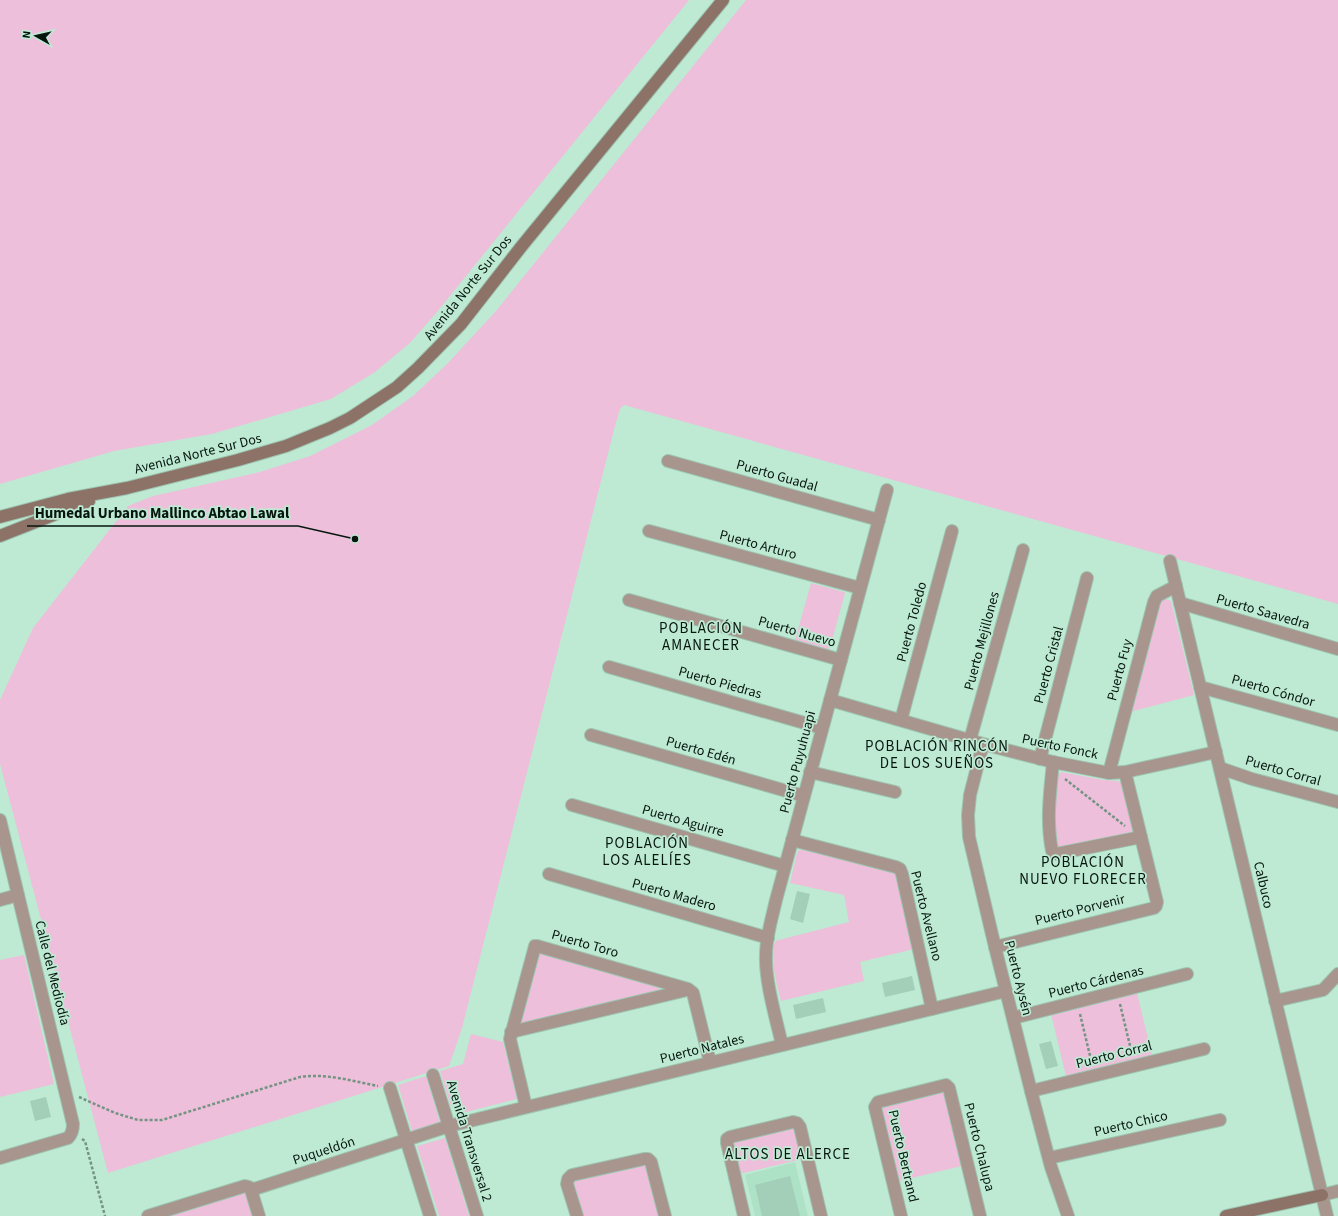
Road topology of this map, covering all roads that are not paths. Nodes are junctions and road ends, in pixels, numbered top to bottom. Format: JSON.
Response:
{"nodes":[{"id":1,"x":723,"y":0,"type":"edge"},
{"id":2,"x":668,"y":461,"type":"dead end"},
{"id":3,"x":887,"y":490,"type":"dead end"},
{"id":4,"x":109,"y":492,"type":"junction"},
{"id":5,"x":0,"y":517,"type":"edge"},
{"id":6,"x":879,"y":520,"type":"junction"},
{"id":7,"x":649,"y":531,"type":"dead end"},
{"id":8,"x":952,"y":531,"type":"dead end"},
{"id":9,"x":0,"y":536,"type":"edge"},
{"id":10,"x":1022,"y":550,"type":"dead end"},
{"id":11,"x":1170,"y":561,"type":"dead end"},
{"id":12,"x":1087,"y":578,"type":"dead end"},
{"id":13,"x":1176,"y":586,"type":"junction"},
{"id":14,"x":860,"y":588,"type":"junction"},
{"id":15,"x":629,"y":600,"type":"dead end"},
{"id":16,"x":1180,"y":604,"type":"junction"},
{"id":17,"x":1338,"y":649,"type":"edge"},
{"id":18,"x":841,"y":660,"type":"junction"},
{"id":19,"x":609,"y":667,"type":"dead end"},
{"id":20,"x":1200,"y":687,"type":"junction"},
{"id":21,"x":830,"y":700,"type":"junction"},
{"id":22,"x":901,"y":720,"type":"junction"},
{"id":23,"x":1338,"y":725,"type":"edge"},
{"id":24,"x":822,"y":728,"type":"junction"},
{"id":25,"x":591,"y":735,"type":"dead end"},
{"id":26,"x":970,"y":740,"type":"junction"},
{"id":27,"x":983,"y":744,"type":"junction"},
{"id":28,"x":1216,"y":752,"type":"junction"},
{"id":29,"x":1040,"y":759,"type":"junction"},
{"id":30,"x":1053,"y":765,"type":"junction"},
{"id":31,"x":1220,"y":768,"type":"junction"},
{"id":32,"x":810,"y":772,"type":"junction"},
{"id":33,"x":1125,"y":772,"type":"junction"},
{"id":34,"x":1109,"y":773,"type":"junction"},
{"id":35,"x":895,"y":792,"type":"dead end"},
{"id":36,"x":804,"y":796,"type":"junction"},
{"id":37,"x":1338,"y":802,"type":"edge"},
{"id":38,"x":572,"y":805,"type":"dead end"},
{"id":39,"x":0,"y":821,"type":"edge"},
{"id":40,"x":1141,"y":837,"type":"junction"},
{"id":41,"x":792,"y":840,"type":"junction"},
{"id":42,"x":785,"y":866,"type":"junction"},
{"id":43,"x":549,"y":874,"type":"dead end"},
{"id":44,"x":18,"y":895,"type":"junction"},
{"id":45,"x":0,"y":900,"type":"edge"},
{"id":46,"x":768,"y":938,"type":"junction"},
{"id":47,"x":995,"y":947,"type":"junction"},
{"id":48,"x":1187,"y":974,"type":"dead end"},
{"id":49,"x":1338,"y":974,"type":"edge"},
{"id":50,"x":688,"y":989,"type":"junction"},
{"id":51,"x":1006,"y":991,"type":"junction"},
{"id":52,"x":1275,"y":1001,"type":"junction"},
{"id":53,"x":932,"y":1009,"type":"junction"},
{"id":54,"x":1013,"y":1018,"type":"junction"},
{"id":55,"x":511,"y":1032,"type":"junction"},
{"id":56,"x":782,"y":1045,"type":"junction"},
{"id":57,"x":1204,"y":1048,"type":"dead end"},
{"id":58,"x":710,"y":1062,"type":"junction"},
{"id":59,"x":433,"y":1075,"type":"dead end"},
{"id":60,"x":946,"y":1085,"type":"joint"},
{"id":61,"x":390,"y":1088,"type":"road end"},
{"id":62,"x":1031,"y":1091,"type":"junction"},
{"id":63,"x":526,"y":1107,"type":"junction"},
{"id":64,"x":1220,"y":1120,"type":"dead end"},
{"id":65,"x":449,"y":1126,"type":"junction"},
{"id":66,"x":406,"y":1141,"type":"junction"},
{"id":67,"x":0,"y":1158,"type":"edge"},
{"id":68,"x":1049,"y":1158,"type":"junction"},
{"id":69,"x":251,"y":1190,"type":"junction"},
{"id":70,"x":1338,"y":1191,"type":"edge"},
{"id":71,"x":1322,"y":1195,"type":"junction"},
{"id":72,"x":148,"y":1216,"type":"edge"},
{"id":73,"x":260,"y":1216,"type":"edge"},
{"id":74,"x":430,"y":1216,"type":"edge"},
{"id":75,"x":477,"y":1216,"type":"edge"},
{"id":76,"x":577,"y":1216,"type":"edge"},
{"id":77,"x":664,"y":1216,"type":"edge"},
{"id":78,"x":744,"y":1216,"type":"edge"},
{"id":79,"x":821,"y":1216,"type":"edge"},
{"id":80,"x":901,"y":1216,"type":"edge"},
{"id":81,"x":980,"y":1216,"type":"edge"},
{"id":82,"x":1068,"y":1216,"type":"edge"},
{"id":83,"x":1226,"y":1216,"type":"edge"},
{"id":84,"x":1327,"y":1216,"type":"edge"}],
"edges":[{"from":1,"to":4,"type":"main road","name":"Avenida Norte Sur Dos"},
{"from":2,"to":6,"type":"street","name":"Puerto Guadal"},
{"from":3,"to":6,"type":"street","name":"Puerto Puyuhuapi"},
{"from":4,"to":5,"type":"main road"},
{"from":4,"to":9,"type":"main road"},
{"from":6,"to":14,"type":"street","name":"Puerto Puyuhuapi"},
{"from":7,"to":14,"type":"street","name":"Puerto Arturo"},
{"from":8,"to":22,"type":"street","name":"Puerto Toledo"},
{"from":10,"to":26,"type":"street","name":"Puerto Mejillones"},
{"from":11,"to":13,"type":"street","name":"Calbuco"},
{"from":12,"to":29,"type":"street","name":"Puerto Cristal"},
{"from":13,"to":16,"type":"street","name":"Calbuco"},
{"from":13,"to":34,"type":"street","name":"Puerto Fuy"},
{"from":14,"to":18,"type":"street","name":"Puerto Puyuhuapi"},
{"from":15,"to":18,"type":"street","name":"Puerto Nuevo"},
{"from":16,"to":17,"type":"street","name":"Puerto Saavedra"},
{"from":16,"to":20,"type":"street","name":"Calbuco"},
{"from":18,"to":21,"type":"street","name":"Puerto Puyuhuapi"},
{"from":19,"to":24,"type":"street","name":"Puerto Piedras"},
{"from":20,"to":23,"type":"street","name":"Puerto Cóndor"},
{"from":20,"to":28,"type":"street","name":"Calbuco"},
{"from":21,"to":22,"type":"street","name":"Puerto Fonck"},
{"from":21,"to":24,"type":"street","name":"Puerto Puyuhuapi"},
{"from":22,"to":26,"type":"street","name":"Puerto Fonck"},
{"from":24,"to":32,"type":"street","name":"Puerto Puyuhuapi"},
{"from":25,"to":36,"type":"street","name":"Puerto Edén"},
{"from":26,"to":27,"type":"street","name":"Puerto Fonck"},
{"from":27,"to":29,"type":"street","name":"Puerto Fonck"},
{"from":27,"to":47,"type":"street","name":"Puerto Aysén"},
{"from":28,"to":31,"type":"street","name":"Calbuco"},
{"from":28,"to":33,"type":"street","name":"Puerto Fonck"},
{"from":29,"to":30,"type":"street","name":"Puerto Fonck"},
{"from":30,"to":34,"type":"street","name":"Puerto Fonck"},
{"from":30,"to":40,"type":"street"},
{"from":31,"to":37,"type":"street","name":"Puerto Corral"},
{"from":31,"to":52,"type":"street","name":"Calbuco"},
{"from":32,"to":35,"type":"street"},
{"from":32,"to":36,"type":"street","name":"Puerto Puyuhuapi"},
{"from":33,"to":34,"type":"street","name":"Puerto Fonck"},
{"from":33,"to":40,"type":"street","name":"Puerto Porvenir"},
{"from":36,"to":41,"type":"street","name":"Puerto Puyuhuapi"},
{"from":38,"to":42,"type":"street","name":"Puerto Aguirre"},
{"from":39,"to":44,"type":"street","name":"Calle del Mediodía"},
{"from":40,"to":47,"type":"street","name":"Puerto Porvenir"},
{"from":41,"to":42,"type":"street","name":"Puerto Puyuhuapi"},
{"from":41,"to":53,"type":"street","name":"Puerto Avellano"},
{"from":42,"to":46,"type":"street","name":"Puerto Puyuhuapi"},
{"from":43,"to":46,"type":"street","name":"Puerto Madero"},
{"from":44,"to":45,"type":"street"},
{"from":44,"to":67,"type":"street","name":"Calle del Mediodía"},
{"from":46,"to":56,"type":"street","name":"Puerto Puyuhuapi"},
{"from":47,"to":51,"type":"street","name":"Puerto Aysén"},
{"from":48,"to":54,"type":"street","name":"Puerto Cárdenas"},
{"from":49,"to":52,"type":"street"},
{"from":50,"to":55,"type":"street"},
{"from":50,"to":55,"type":"street","name":"Puerto Toro"},
{"from":50,"to":58,"type":"street"},
{"from":51,"to":53,"type":"street","name":"Puerto Natales"},
{"from":51,"to":54,"type":"street","name":"Puerto Aysén"},
{"from":52,"to":71,"type":"street","name":"Calbuco"},
{"from":53,"to":56,"type":"street","name":"Puerto Natales"},
{"from":54,"to":62,"type":"street","name":"Puerto Aysén"},
{"from":55,"to":63,"type":"street","name":"Puerto Toro"},
{"from":56,"to":58,"type":"street","name":"Puerto Natales"},
{"from":57,"to":62,"type":"street","name":"Puerto Corral"},
{"from":58,"to":63,"type":"street","name":"Puerto Natales"},
{"from":59,"to":65,"type":"street","name":"Avenida Transversal 2"},
{"from":60,"to":80,"type":"street","name":"Puerto Bertrand"},
{"from":60,"to":81,"type":"street","name":"Puerto Chalupa"},
{"from":61,"to":66,"type":"street"},
{"from":62,"to":68,"type":"street","name":"Puerto Aysén"},
{"from":63,"to":65,"type":"street","name":"Puerto Natales"},
{"from":64,"to":68,"type":"street","name":"Puerto Chico"},
{"from":65,"to":66,"type":"street","name":"Puerto Natales"},
{"from":65,"to":75,"type":"street","name":"Avenida Transversal 2"},
{"from":66,"to":69,"type":"street","name":"Puqueldón"},
{"from":66,"to":74,"type":"street"},
{"from":68,"to":82,"type":"street","name":"Puerto Aysén"},
{"from":69,"to":72,"type":"street","name":"Puqueldón"},
{"from":69,"to":73,"type":"street"},
{"from":70,"to":71,"type":"street"},
{"from":71,"to":83,"type":"main road"},
{"from":71,"to":84,"type":"street","name":"Calbuco"},
{"from":76,"to":77,"type":"street"},
{"from":78,"to":79,"type":"street"}]}
